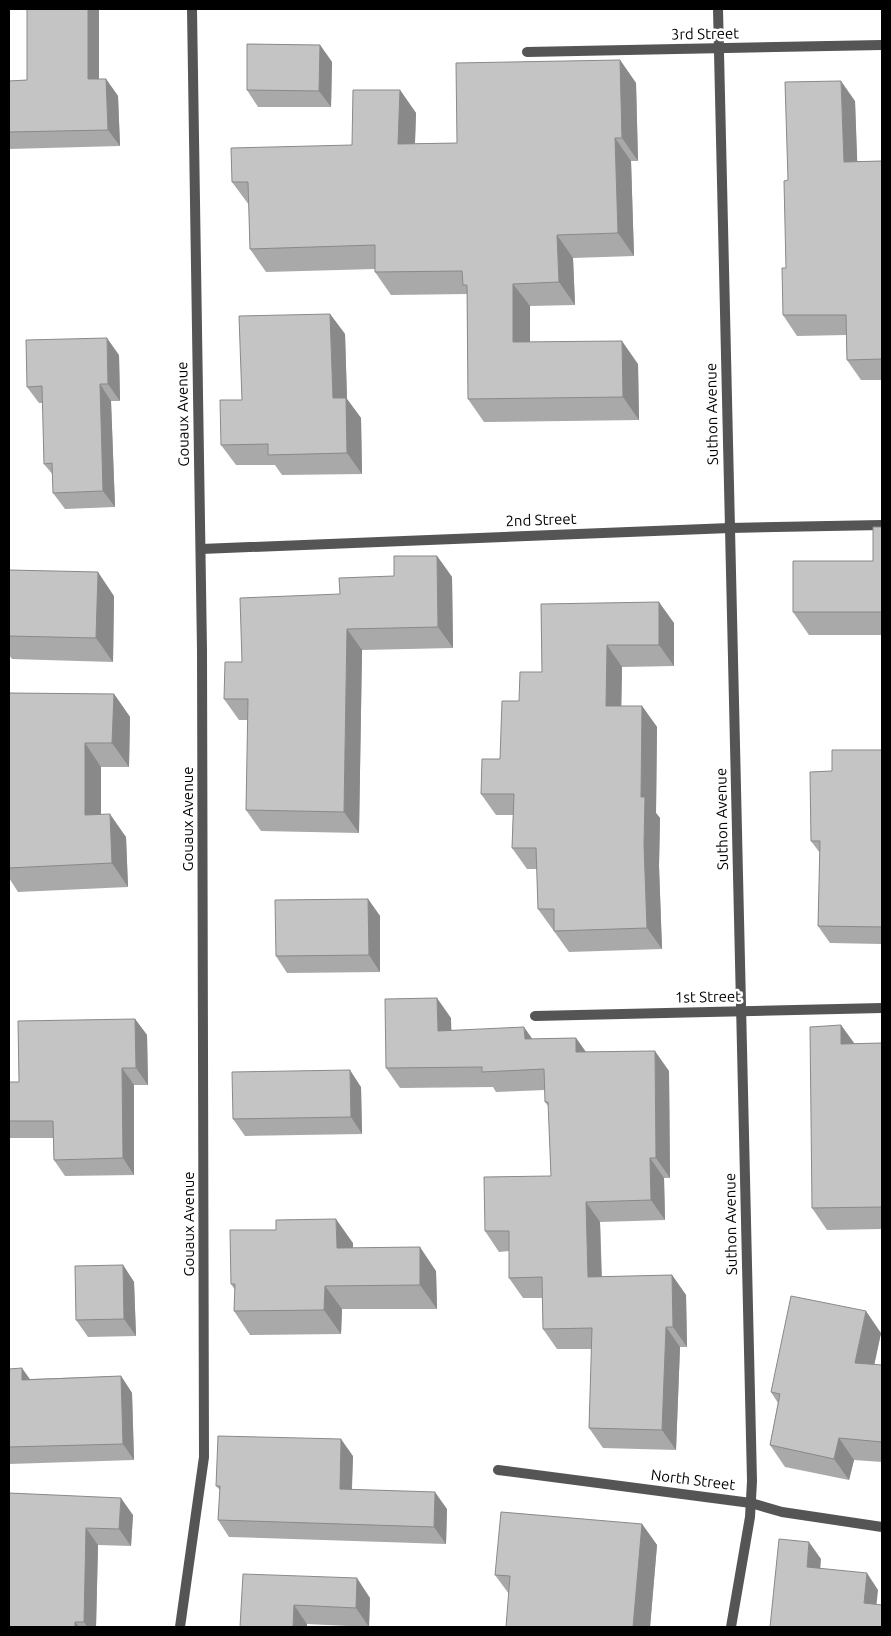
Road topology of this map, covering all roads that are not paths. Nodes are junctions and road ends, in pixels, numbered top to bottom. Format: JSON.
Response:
{"nodes":[{"id":1,"x":192,"y":9,"type":"edge"},
{"id":2,"x":718,"y":9,"type":"edge"},
{"id":3,"x":882,"y":45,"type":"edge"},
{"id":4,"x":719,"y":48,"type":"junction"},
{"id":5,"x":527,"y":52,"type":"dead end"},
{"id":6,"x":882,"y":525,"type":"edge"},
{"id":7,"x":730,"y":528,"type":"junction"},
{"id":8,"x":201,"y":549,"type":"junction"},
{"id":9,"x":882,"y":1008,"type":"edge"},
{"id":10,"x":741,"y":1012,"type":"junction"},
{"id":11,"x":535,"y":1016,"type":"dead end"},
{"id":12,"x":498,"y":1470,"type":"dead end"},
{"id":13,"x":751,"y":1503,"type":"junction"},
{"id":14,"x":882,"y":1527,"type":"edge"},
{"id":15,"x":180,"y":1627,"type":"edge"},
{"id":16,"x":731,"y":1627,"type":"edge"}],
"edges":[{"from":1,"to":8,"type":"street","name":"Gouaux Avenue"},
{"from":2,"to":4,"type":"street","name":"Suthon Avenue"},
{"from":3,"to":4,"type":"street","name":"3rd Street"},
{"from":4,"to":5,"type":"street","name":"3rd Street"},
{"from":4,"to":7,"type":"street","name":"Suthon Avenue"},
{"from":6,"to":7,"type":"street","name":"2nd Street"},
{"from":7,"to":8,"type":"street","name":"2nd Street"},
{"from":7,"to":10,"type":"street","name":"Suthon Avenue"},
{"from":8,"to":15,"type":"street","name":"Gouaux Avenue"},
{"from":9,"to":10,"type":"street","name":"1st Street"},
{"from":10,"to":11,"type":"street","name":"1st Street"},
{"from":10,"to":13,"type":"street","name":"Suthon Avenue"},
{"from":12,"to":13,"type":"street","name":"North Street"},
{"from":13,"to":14,"type":"street","name":"North Street"},
{"from":13,"to":16,"type":"street","name":"Suthon Avenue"}]}
